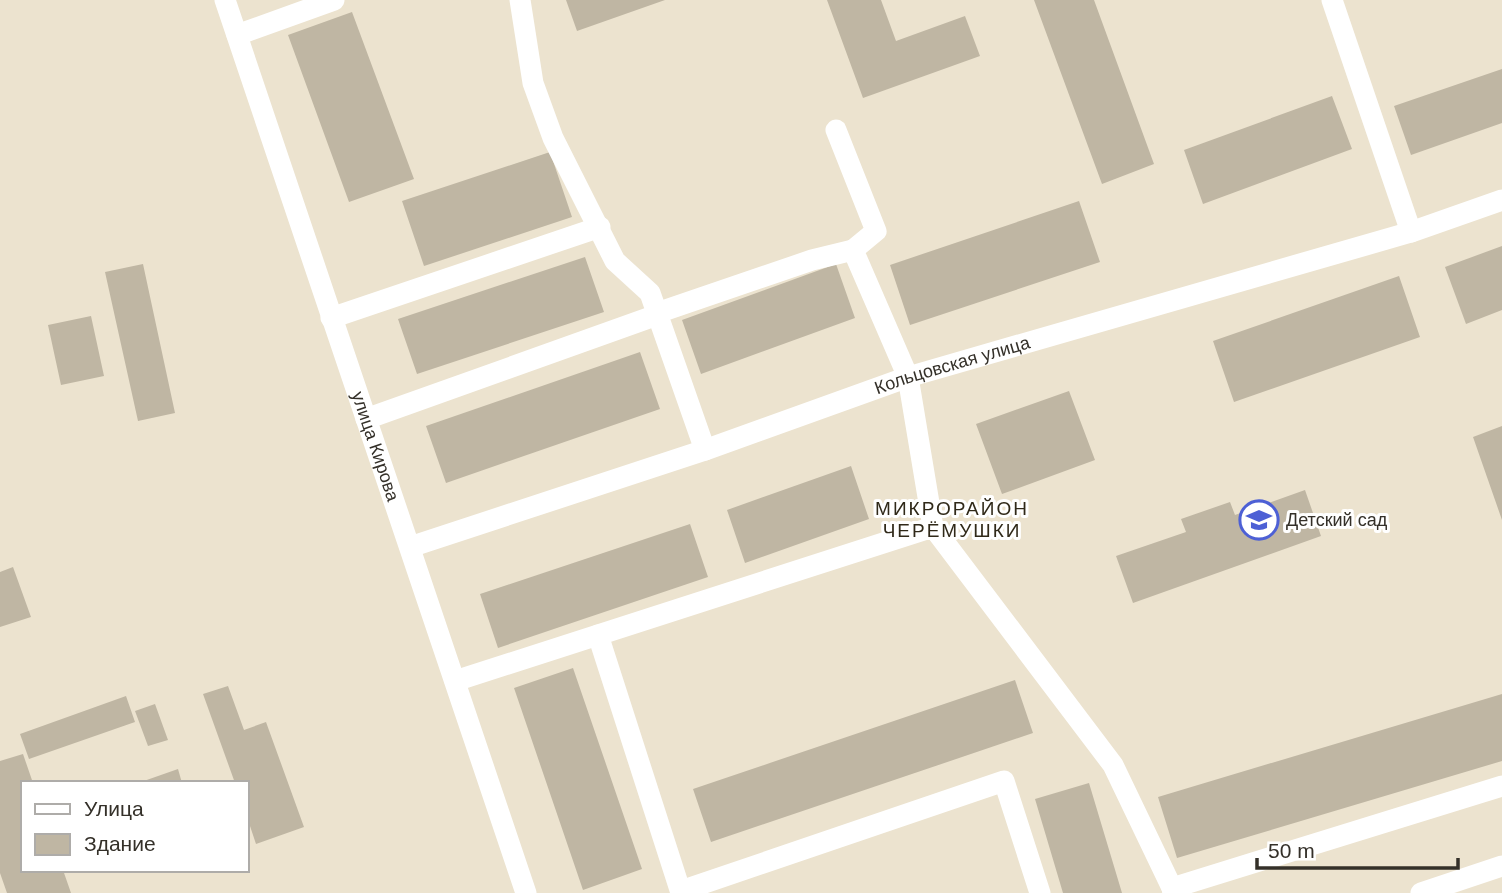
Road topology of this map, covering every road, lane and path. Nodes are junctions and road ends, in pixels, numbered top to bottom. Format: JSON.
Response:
{"nodes":[{"id":1,"x":225,"y":0,"type":"edge"},
{"id":2,"x":334,"y":0,"type":"edge"},
{"id":3,"x":520,"y":0,"type":"edge"},
{"id":4,"x":1332,"y":0,"type":"edge"},
{"id":5,"x":237,"y":35,"type":"junction"},
{"id":6,"x":836,"y":130,"type":"dead end"},
{"id":7,"x":1502,"y":200,"type":"edge"},
{"id":8,"x":600,"y":227,"type":"junction"},
{"id":9,"x":1411,"y":232,"type":"junction"},
{"id":10,"x":853,"y":250,"type":"junction"},
{"id":11,"x":657,"y":314,"type":"junction"},
{"id":12,"x":331,"y":318,"type":"junction"},
{"id":13,"x":908,"y":377,"type":"junction"},
{"id":14,"x":366,"y":419,"type":"junction"},
{"id":15,"x":705,"y":450,"type":"junction"},
{"id":16,"x":933,"y":527,"type":"junction"},
{"id":17,"x":410,"y":547,"type":"junction"},
{"id":18,"x":598,"y":635,"type":"junction"},
{"id":19,"x":455,"y":681,"type":"junction"},
{"id":20,"x":1502,"y":786,"type":"edge"},
{"id":21,"x":1502,"y":866,"type":"edge"},
{"id":22,"x":1173,"y":891,"type":"edge"},
{"id":23,"x":681,"y":892,"type":"edge"},
{"id":24,"x":526,"y":893,"type":"edge"},
{"id":25,"x":1040,"y":893,"type":"edge"},
{"id":26,"x":1421,"y":893,"type":"edge"}],
"edges":[{"from":1,"to":5,"type":"street","name":"улица Кирова"},
{"from":2,"to":5,"type":"street"},
{"from":3,"to":8,"type":"street"},
{"from":4,"to":9,"type":"street"},
{"from":5,"to":12,"type":"street","name":"улица Кирова"},
{"from":6,"to":10,"type":"street"},
{"from":7,"to":9,"type":"street","name":"Кольцовская улица"},
{"from":8,"to":11,"type":"street"},
{"from":8,"to":12,"type":"street"},
{"from":9,"to":13,"type":"street","name":"Кольцовская улица"},
{"from":10,"to":11,"type":"street"},
{"from":10,"to":13,"type":"street"},
{"from":11,"to":14,"type":"street"},
{"from":11,"to":15,"type":"street"},
{"from":12,"to":14,"type":"street","name":"улица Кирова"},
{"from":13,"to":15,"type":"street","name":"Кольцовская улица"},
{"from":13,"to":16,"type":"street"},
{"from":14,"to":17,"type":"street","name":"улица Кирова"},
{"from":15,"to":17,"type":"street","name":"Кольцовская улица"},
{"from":16,"to":18,"type":"street"},
{"from":16,"to":22,"type":"street"},
{"from":17,"to":19,"type":"street","name":"улица Кирова"},
{"from":18,"to":19,"type":"street"},
{"from":18,"to":23,"type":"street"},
{"from":19,"to":24,"type":"street","name":"улица Кирова"},
{"from":20,"to":22,"type":"street"},
{"from":21,"to":26,"type":"street"},
{"from":23,"to":25,"type":"street"}]}
